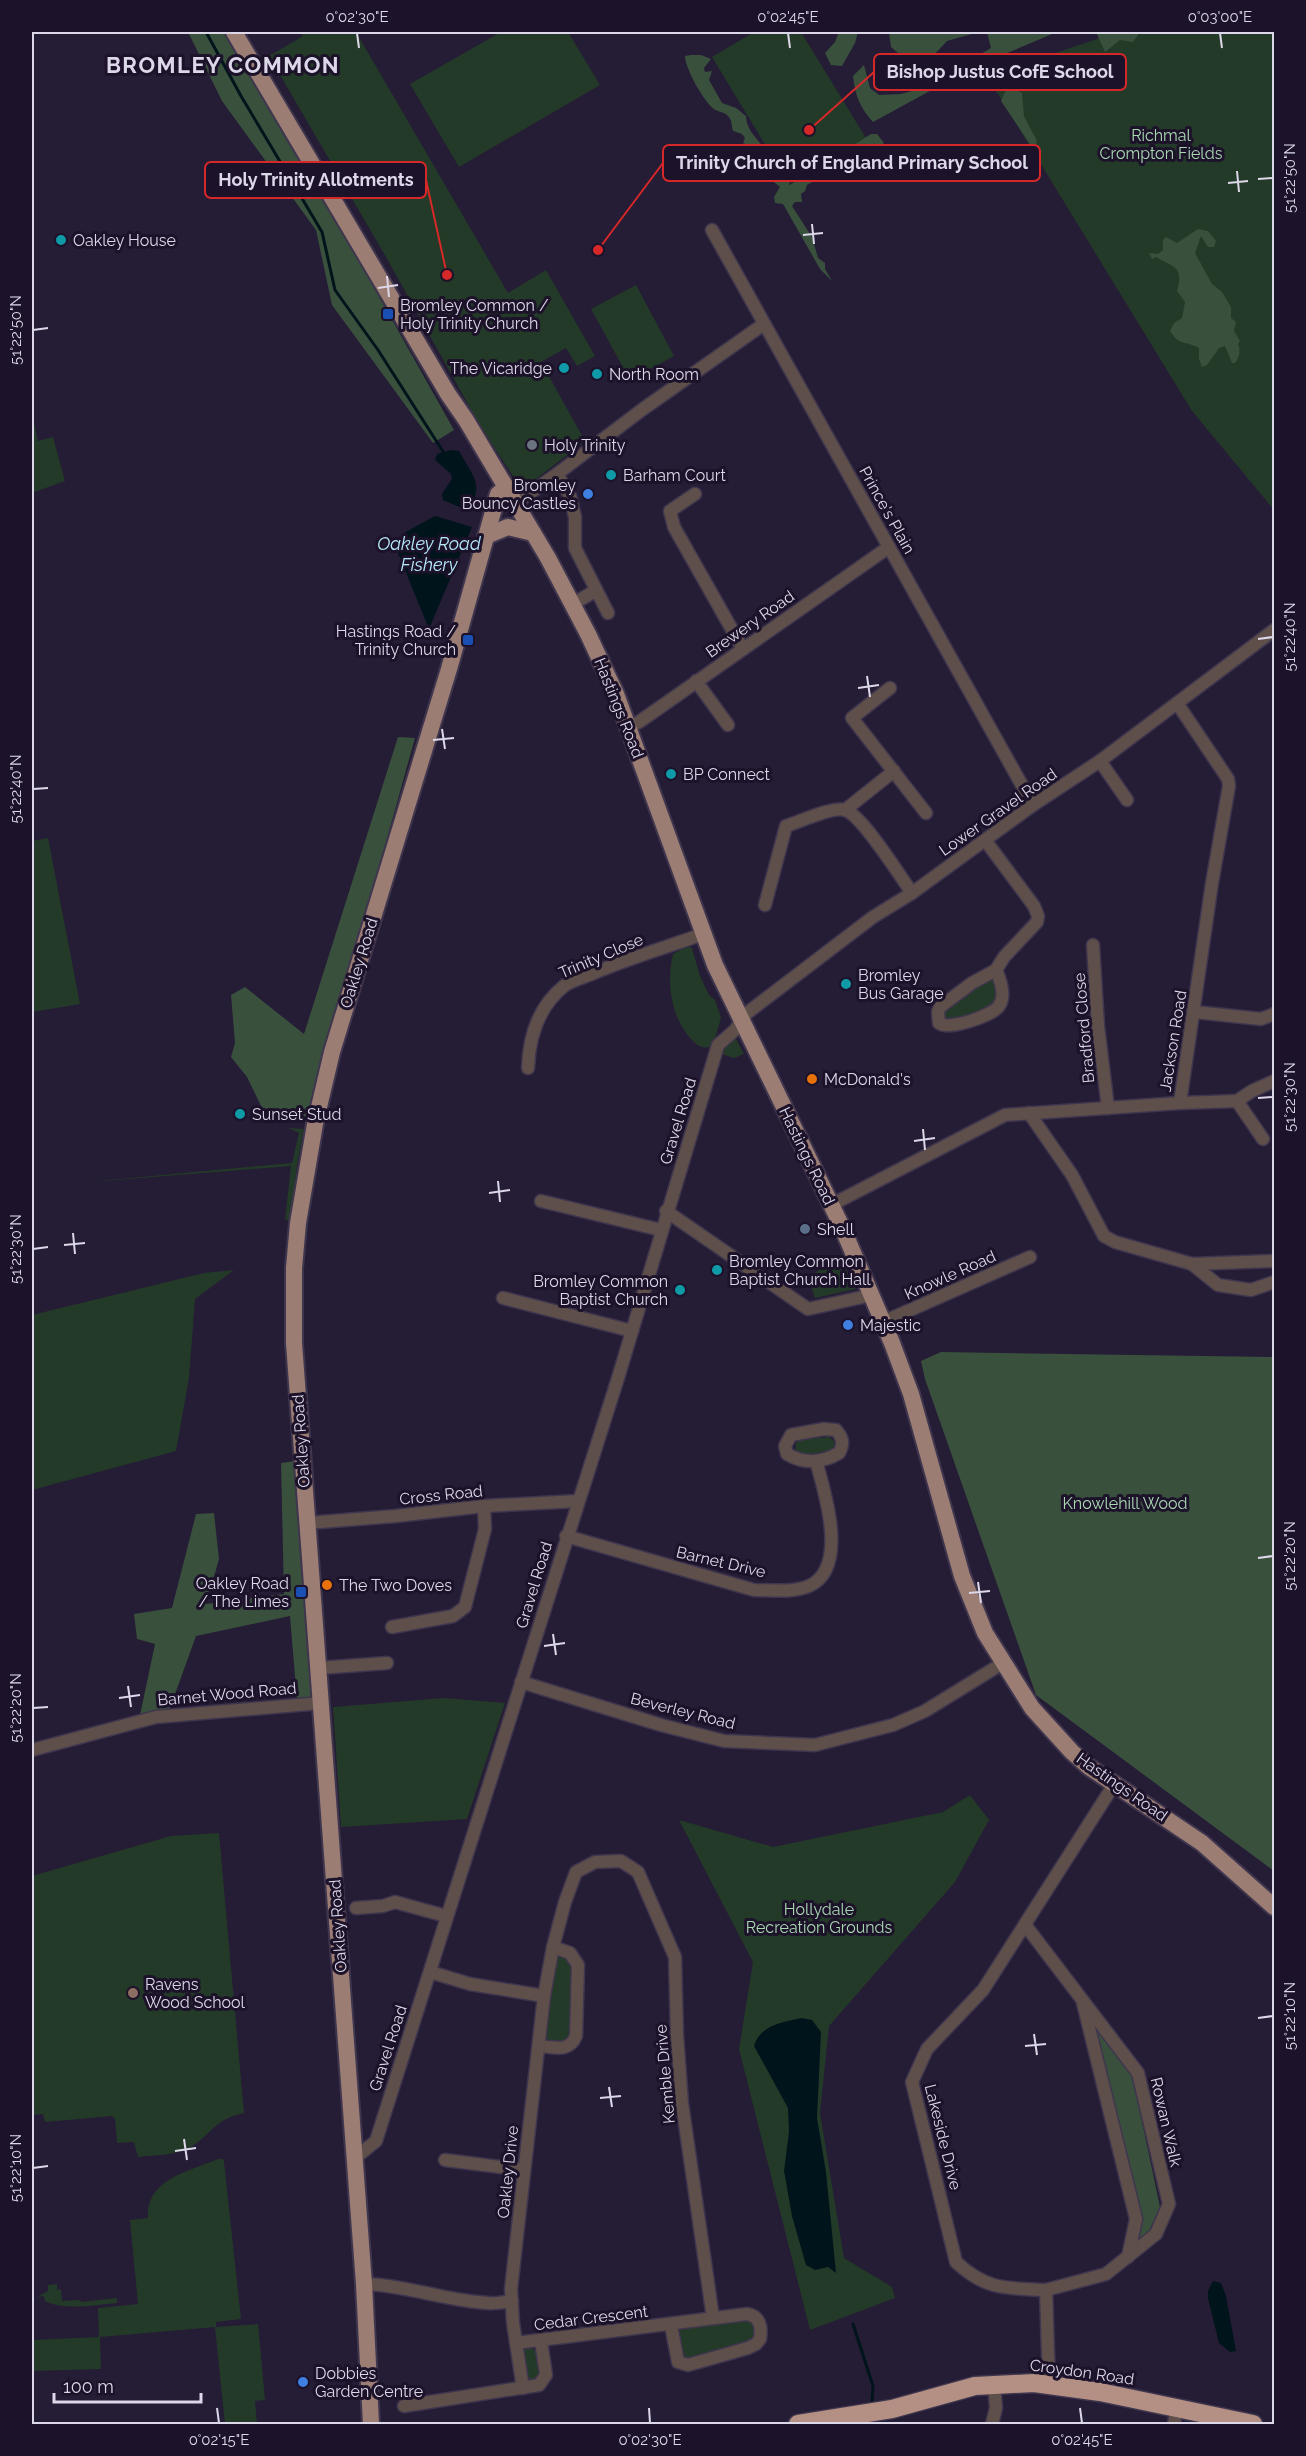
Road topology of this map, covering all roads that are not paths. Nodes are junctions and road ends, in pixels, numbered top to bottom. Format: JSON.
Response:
{"nodes":[{"id":1,"x":235,"y":32,"type":"edge"},
{"id":2,"x":712,"y":231,"type":"dead end"},
{"id":3,"x":764,"y":324,"type":"junction"},
{"id":4,"x":557,"y":474,"type":"junction"},
{"id":5,"x":507,"y":487,"type":"junction"},
{"id":6,"x":695,"y":494,"type":"dead end"},
{"id":7,"x":516,"y":503,"type":"junction"},
{"id":8,"x":533,"y":533,"type":"junction"},
{"id":9,"x":486,"y":536,"type":"junction"},
{"id":10,"x":889,"y":547,"type":"junction"},
{"id":11,"x":595,"y":591,"type":"junction"},
{"id":12,"x":573,"y":604,"type":"junction"},
{"id":13,"x":608,"y":613,"type":"dead end"},
{"id":14,"x":1275,"y":630,"type":"edge"},
{"id":15,"x":743,"y":649,"type":"junction"},
{"id":16,"x":696,"y":681,"type":"junction"},
{"id":17,"x":890,"y":688,"type":"dead end"},
{"id":18,"x":1176,"y":703,"type":"junction"},
{"id":19,"x":728,"y":726,"type":"dead end"},
{"id":20,"x":629,"y":727,"type":"junction"},
{"id":21,"x":1100,"y":761,"type":"junction"},
{"id":22,"x":894,"y":771,"type":"junction"},
{"id":23,"x":1127,"y":800,"type":"dead end"},
{"id":24,"x":1033,"y":805,"type":"junction"},
{"id":25,"x":845,"y":810,"type":"junction"},
{"id":26,"x":926,"y":813,"type":"dead end"},
{"id":27,"x":985,"y":840,"type":"junction"},
{"id":28,"x":912,"y":894,"type":"junction"},
{"id":29,"x":765,"y":905,"type":"dead end"},
{"id":30,"x":703,"y":934,"type":"junction"},
{"id":31,"x":1093,"y":945,"type":"dead end"},
{"id":32,"x":996,"y":970,"type":"junction"},
{"id":33,"x":1194,"y":1012,"type":"junction"},
{"id":34,"x":1275,"y":1014,"type":"edge"},
{"id":35,"x":737,"y":1025,"type":"junction"},
{"id":36,"x":528,"y":1068,"type":"dead end"},
{"id":37,"x":1275,"y":1081,"type":"edge"},
{"id":38,"x":1237,"y":1101,"type":"junction"},
{"id":39,"x":1180,"y":1103,"type":"junction"},
{"id":40,"x":1108,"y":1108,"type":"junction"},
{"id":41,"x":1029,"y":1113,"type":"junction"},
{"id":42,"x":1263,"y":1139,"type":"dead end"},
{"id":43,"x":541,"y":1201,"type":"dead end"},
{"id":44,"x":831,"y":1205,"type":"junction"},
{"id":45,"x":666,"y":1211,"type":"junction"},
{"id":46,"x":661,"y":1230,"type":"junction"},
{"id":47,"x":1030,"y":1257,"type":"dead end"},
{"id":48,"x":1275,"y":1261,"type":"edge"},
{"id":49,"x":1192,"y":1264,"type":"junction"},
{"id":50,"x":1275,"y":1282,"type":"edge"},
{"id":51,"x":872,"y":1295,"type":"junction"},
{"id":52,"x":503,"y":1298,"type":"dead end"},
{"id":53,"x":883,"y":1323,"type":"junction"},
{"id":54,"x":632,"y":1331,"type":"junction"},
{"id":55,"x":816,"y":1461,"type":"dead end"},
{"id":56,"x":578,"y":1501,"type":"junction"},
{"id":57,"x":484,"y":1506,"type":"junction"},
{"id":58,"x":307,"y":1523,"type":"junction"},
{"id":59,"x":566,"y":1536,"type":"junction"},
{"id":60,"x":392,"y":1628,"type":"dead end"},
{"id":61,"x":387,"y":1664,"type":"dead end"},
{"id":62,"x":1003,"y":1664,"type":"junction"},
{"id":63,"x":319,"y":1668,"type":"junction"},
{"id":64,"x":521,"y":1682,"type":"junction"},
{"id":65,"x":321,"y":1703,"type":"junction"},
{"id":66,"x":32,"y":1750,"type":"edge"},
{"id":67,"x":1115,"y":1783,"type":"junction"},
{"id":68,"x":602,"y":1860,"type":"joint"},
{"id":69,"x":1275,"y":1907,"type":"edge"},
{"id":70,"x":356,"y":1908,"type":"dead end"},
{"id":71,"x":446,"y":1916,"type":"junction"},
{"id":72,"x":1026,"y":1926,"type":"junction"},
{"id":73,"x":552,"y":1947,"type":"junction"},
{"id":74,"x":430,"y":1972,"type":"junction"},
{"id":75,"x":544,"y":1996,"type":"junction"},
{"id":76,"x":1081,"y":1996,"type":"junction"},
{"id":77,"x":539,"y":2046,"type":"junction"},
{"id":78,"x":354,"y":2154,"type":"junction"},
{"id":79,"x":445,"y":2160,"type":"dead end"},
{"id":80,"x":524,"y":2170,"type":"junction"},
{"id":81,"x":1128,"y":2257,"type":"junction"},
{"id":82,"x":364,"y":2284,"type":"junction"},
{"id":83,"x":1046,"y":2290,"type":"junction"},
{"id":84,"x":512,"y":2301,"type":"junction"},
{"id":85,"x":713,"y":2318,"type":"junction"},
{"id":86,"x":671,"y":2325,"type":"junction"},
{"id":87,"x":540,"y":2341,"type":"junction"},
{"id":88,"x":516,"y":2343,"type":"junction"},
{"id":89,"x":994,"y":2384,"type":"junction"},
{"id":90,"x":1049,"y":2384,"type":"junction"},
{"id":91,"x":523,"y":2388,"type":"junction"},
{"id":92,"x":404,"y":2406,"type":"dead end"},
{"id":93,"x":1176,"y":2416,"type":"edge"},
{"id":94,"x":371,"y":2424,"type":"edge"},
{"id":95,"x":798,"y":2424,"type":"edge"},
{"id":96,"x":992,"y":2424,"type":"edge"},
{"id":97,"x":1253,"y":2424,"type":"edge"}],
"edges":[{"from":1,"to":5,"type":"main road","name":"Hastings Road"},
{"from":2,"to":3,"type":"street","name":"Prince's Plain"},
{"from":3,"to":4,"type":"street"},
{"from":3,"to":10,"type":"street","name":"Prince's Plain"},
{"from":4,"to":7,"type":"street"},
{"from":4,"to":11,"type":"street"},
{"from":5,"to":7,"type":"main road","name":"Hastings Road"},
{"from":5,"to":9,"type":"main road","name":"Oakley Road"},
{"from":6,"to":15,"type":"street"},
{"from":7,"to":8,"type":"main road","name":"Hastings Road"},
{"from":8,"to":9,"type":"main road"},
{"from":8,"to":12,"type":"main road","name":"Hastings Road"},
{"from":9,"to":58,"type":"main road","name":"Oakley Road"},
{"from":10,"to":15,"type":"street","name":"Brewery Road"},
{"from":10,"to":24,"type":"street","name":"Prince's Plain"},
{"from":11,"to":12,"type":"street"},
{"from":11,"to":13,"type":"street"},
{"from":12,"to":20,"type":"main road","name":"Hastings Road"},
{"from":14,"to":18,"type":"street","name":"Lower Gravel Road"},
{"from":15,"to":16,"type":"street","name":"Brewery Road"},
{"from":16,"to":19,"type":"street"},
{"from":16,"to":20,"type":"street","name":"Brewery Road"},
{"from":17,"to":22,"type":"street"},
{"from":18,"to":21,"type":"street","name":"Lower Gravel Road"},
{"from":18,"to":33,"type":"street","name":"Jackson Road"},
{"from":20,"to":30,"type":"main road","name":"Hastings Road"},
{"from":21,"to":23,"type":"street"},
{"from":21,"to":24,"type":"street","name":"Lower Gravel Road"},
{"from":22,"to":25,"type":"street"},
{"from":22,"to":26,"type":"street"},
{"from":24,"to":27,"type":"street","name":"Lower Gravel Road"},
{"from":25,"to":28,"type":"street"},
{"from":25,"to":29,"type":"street"},
{"from":27,"to":28,"type":"street","name":"Lower Gravel Road"},
{"from":27,"to":32,"type":"street"},
{"from":28,"to":35,"type":"street","name":"Lower Gravel Road"},
{"from":30,"to":35,"type":"main road","name":"Hastings Road"},
{"from":30,"to":36,"type":"street","name":"Trinity Close"},
{"from":31,"to":40,"type":"street","name":"Bradford Close"},
{"from":32,"to":32,"type":"street"},
{"from":33,"to":34,"type":"street"},
{"from":33,"to":39,"type":"street","name":"Jackson Road"},
{"from":35,"to":44,"type":"main road","name":"Hastings Road"},
{"from":35,"to":45,"type":"street","name":"Gravel Road"},
{"from":37,"to":38,"type":"street"},
{"from":38,"to":39,"type":"street"},
{"from":38,"to":42,"type":"street"},
{"from":39,"to":40,"type":"street","name":"Jackson Road"},
{"from":40,"to":41,"type":"street","name":"Jackson Road"},
{"from":41,"to":44,"type":"street","name":"Jackson Road"},
{"from":41,"to":49,"type":"street"},
{"from":43,"to":46,"type":"street"},
{"from":44,"to":51,"type":"main road","name":"Hastings Road"},
{"from":45,"to":46,"type":"street","name":"Gravel Road"},
{"from":45,"to":51,"type":"street"},
{"from":46,"to":54,"type":"street","name":"Gravel Road"},
{"from":47,"to":53,"type":"street","name":"Knowle Road"},
{"from":48,"to":49,"type":"street"},
{"from":49,"to":50,"type":"street"},
{"from":51,"to":53,"type":"main road","name":"Hastings Road"},
{"from":52,"to":54,"type":"street"},
{"from":53,"to":62,"type":"main road","name":"Hastings Road"},
{"from":54,"to":56,"type":"street","name":"Gravel Road"},
{"from":55,"to":59,"type":"street","name":"Barnet Drive"},
{"from":56,"to":57,"type":"street","name":"Cross Road"},
{"from":56,"to":59,"type":"street","name":"Gravel Road"},
{"from":57,"to":58,"type":"street","name":"Cross Road"},
{"from":57,"to":60,"type":"street"},
{"from":58,"to":63,"type":"main road","name":"Oakley Road"},
{"from":59,"to":64,"type":"street","name":"Gravel Road"},
{"from":61,"to":63,"type":"street"},
{"from":62,"to":64,"type":"street","name":"Beverley Road"},
{"from":62,"to":67,"type":"main road","name":"Hastings Road"},
{"from":63,"to":65,"type":"main road","name":"Oakley Road"},
{"from":64,"to":71,"type":"street","name":"Gravel Road"},
{"from":65,"to":66,"type":"street","name":"Barnet Wood Road"},
{"from":65,"to":78,"type":"main road","name":"Oakley Road"},
{"from":67,"to":69,"type":"main road","name":"Hastings Road"},
{"from":67,"to":72,"type":"street","name":"Lakeside Drive"},
{"from":68,"to":73,"type":"street","name":"Oakley Drive"},
{"from":68,"to":85,"type":"street","name":"Kemble Drive"},
{"from":70,"to":71,"type":"street"},
{"from":71,"to":74,"type":"street","name":"Gravel Road"},
{"from":72,"to":76,"type":"street","name":"Rowan Walk"},
{"from":72,"to":83,"type":"street","name":"Lakeside Drive"},
{"from":73,"to":75,"type":"street","name":"Oakley Drive"},
{"from":73,"to":77,"type":"street"},
{"from":74,"to":75,"type":"street"},
{"from":74,"to":78,"type":"street","name":"Gravel Road"},
{"from":75,"to":77,"type":"street","name":"Oakley Drive"},
{"from":76,"to":81,"type":"street","name":"Rowan Walk"},
{"from":76,"to":81,"type":"street","name":"Rowan Walk"},
{"from":77,"to":80,"type":"street","name":"Oakley Drive"},
{"from":78,"to":82,"type":"main road","name":"Oakley Road"},
{"from":79,"to":80,"type":"street"},
{"from":80,"to":84,"type":"street","name":"Oakley Drive"},
{"from":81,"to":83,"type":"street","name":"Rowan Walk"},
{"from":82,"to":84,"type":"street"},
{"from":82,"to":94,"type":"main road","name":"Oakley Road"},
{"from":83,"to":90,"type":"street"},
{"from":84,"to":88,"type":"street","name":"Oakley Drive"},
{"from":85,"to":86,"type":"street","name":"Cedar Crescent"},
{"from":85,"to":86,"type":"street","name":"Cedar Crescent"},
{"from":86,"to":87,"type":"street","name":"Cedar Crescent"},
{"from":87,"to":88,"type":"street","name":"Cedar Crescent"},
{"from":87,"to":91,"type":"street"},
{"from":88,"to":91,"type":"street","name":"Oakley Drive"},
{"from":89,"to":90,"type":"highway","name":"Croydon Road"},
{"from":89,"to":95,"type":"highway","name":"Croydon Road"},
{"from":89,"to":96,"type":"street"},
{"from":90,"to":93,"type":"highway","name":"Croydon Road"},
{"from":91,"to":92,"type":"street"},
{"from":93,"to":97,"type":"highway","name":"Croydon Road"}]}
